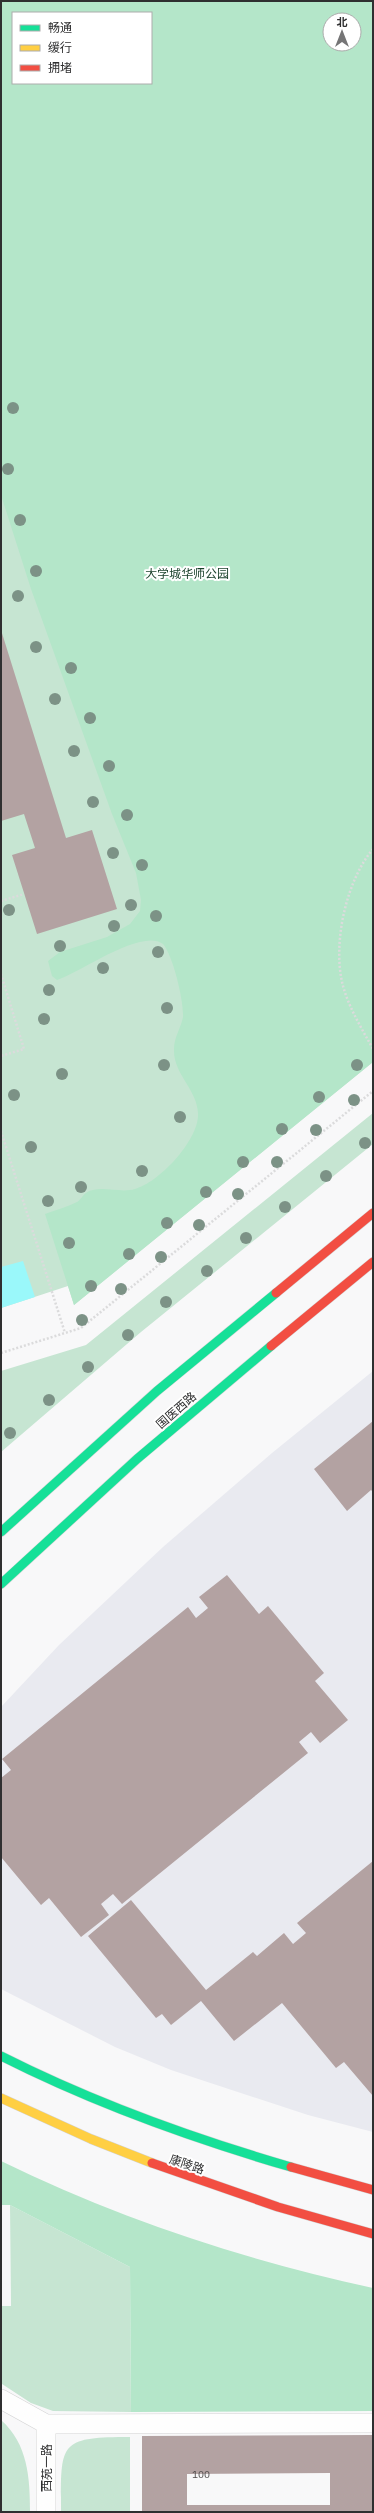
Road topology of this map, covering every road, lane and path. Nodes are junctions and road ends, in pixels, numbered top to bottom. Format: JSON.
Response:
{"nodes":[{"id":1,"x":373,"y":849,"type":"edge"},
{"id":2,"x":24,"y":894,"type":"dead end"},
{"id":3,"x":1,"y":902,"type":"edge"},
{"id":4,"x":1,"y":974,"type":"edge"},
{"id":5,"x":373,"y":1049,"type":"edge"},
{"id":6,"x":1,"y":1056,"type":"edge"},
{"id":7,"x":373,"y":1090,"type":"edge"},
{"id":8,"x":1,"y":1131,"type":"edge"},
{"id":9,"x":373,"y":1214,"type":"edge"},
{"id":10,"x":373,"y":1262,"type":"edge"},
{"id":11,"x":65,"y":1333,"type":"junction"},
{"id":12,"x":1,"y":1353,"type":"edge"},
{"id":13,"x":1,"y":1532,"type":"edge"},
{"id":14,"x":1,"y":1584,"type":"edge"},
{"id":15,"x":1,"y":2056,"type":"edge"},
{"id":16,"x":1,"y":2098,"type":"edge"},
{"id":17,"x":373,"y":2190,"type":"edge"},
{"id":18,"x":373,"y":2234,"type":"edge"},
{"id":19,"x":1,"y":2399,"type":"edge"},
{"id":20,"x":373,"y":2423,"type":"edge"},
{"id":21,"x":46,"y":2424,"type":"junction"},
{"id":22,"x":46,"y":2512,"type":"edge"}],
"edges":[{"from":1,"to":5,"type":"path"},
{"from":2,"to":3,"type":"path"},
{"from":4,"to":6,"type":"path"},
{"from":7,"to":11,"type":"path"},
{"from":8,"to":11,"type":"path"},
{"from":9,"to":13,"type":"main road"},
{"from":10,"to":14,"type":"main road","name":"国医西路"},
{"from":11,"to":12,"type":"path"},
{"from":15,"to":17,"type":"main road"},
{"from":16,"to":18,"type":"main road","name":"康陵路"},
{"from":19,"to":21,"type":"lane"},
{"from":20,"to":21,"type":"lane"},
{"from":21,"to":22,"type":"lane","name":"西苑一路"}]}
